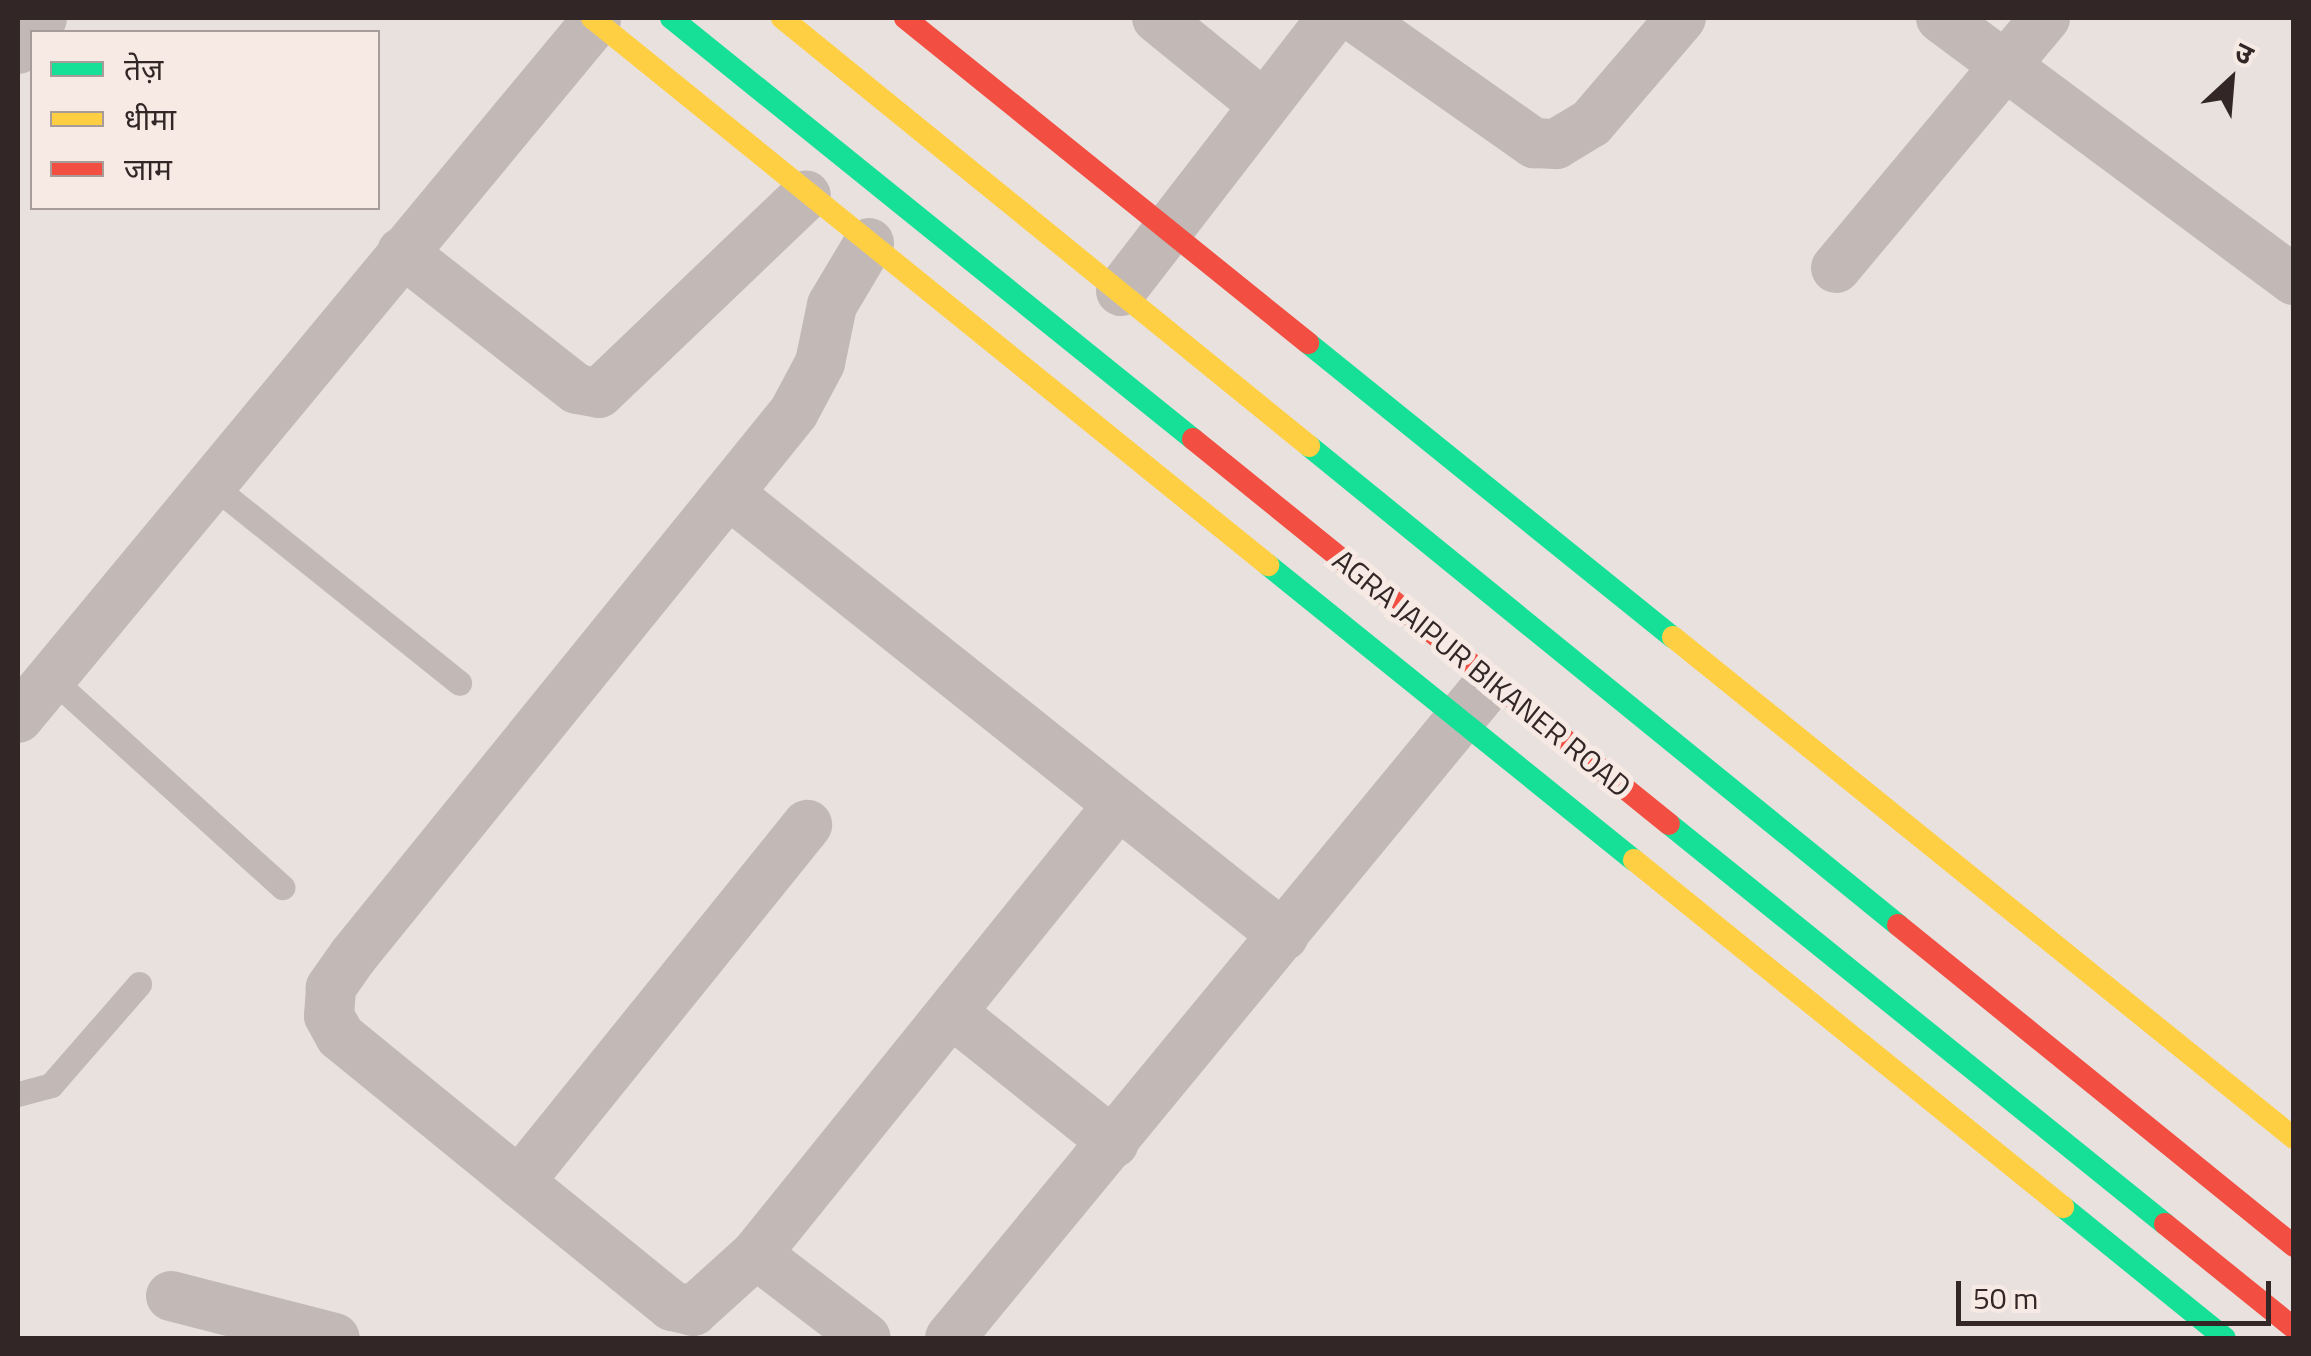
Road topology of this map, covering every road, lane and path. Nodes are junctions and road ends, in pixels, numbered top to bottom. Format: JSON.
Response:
{"nodes":[{"id":1,"x":672,"y":18,"type":"edge"},
{"id":2,"x":782,"y":18,"type":"edge"},
{"id":3,"x":905,"y":18,"type":"edge"},
{"id":4,"x":1156,"y":18,"type":"edge"},
{"id":5,"x":1332,"y":18,"type":"edge"},
{"id":6,"x":1356,"y":18,"type":"edge"},
{"id":7,"x":1682,"y":18,"type":"edge"},
{"id":8,"x":1941,"y":18,"type":"edge"},
{"id":9,"x":2045,"y":18,"type":"edge"},
{"id":10,"x":594,"y":19,"type":"edge"},
{"id":11,"x":2002,"y":65,"type":"junction"},
{"id":12,"x":1264,"y":105,"type":"junction"},
{"id":13,"x":806,"y":195,"type":"junction"},
{"id":14,"x":1173,"y":226,"type":"junction"},
{"id":15,"x":869,"y":243,"type":"junction"},
{"id":16,"x":402,"y":252,"type":"junction"},
{"id":17,"x":1836,"y":268,"type":"dead end"},
{"id":18,"x":2294,"y":280,"type":"edge"},
{"id":19,"x":1121,"y":291,"type":"junction"},
{"id":20,"x":211,"y":484,"type":"junction"},
{"id":21,"x":729,"y":494,"type":"junction"},
{"id":22,"x":51,"y":678,"type":"junction"},
{"id":23,"x":1492,"y":680,"type":"junction"},
{"id":24,"x":458,"y":682,"type":"dead end"},
{"id":25,"x":18,"y":718,"type":"edge"},
{"id":26,"x":1457,"y":722,"type":"junction"},
{"id":27,"x":1119,"y":804,"type":"junction"},
{"id":28,"x":807,"y":825,"type":"dead end"},
{"id":29,"x":282,"y":887,"type":"dead end"},
{"id":30,"x":1284,"y":936,"type":"junction"},
{"id":31,"x":139,"y":984,"type":"dead end"},
{"id":32,"x":954,"y":1014,"type":"junction"},
{"id":33,"x":18,"y":1094,"type":"edge"},
{"id":34,"x":2294,"y":1138,"type":"edge"},
{"id":35,"x":1114,"y":1143,"type":"junction"},
{"id":36,"x":519,"y":1182,"type":"junction"},
{"id":37,"x":2294,"y":1246,"type":"edge"},
{"id":38,"x":756,"y":1254,"type":"junction"},
{"id":39,"x":171,"y":1296,"type":"dead end"},
{"id":40,"x":2294,"y":1328,"type":"edge"},
{"id":41,"x":336,"y":1338,"type":"edge"},
{"id":42,"x":866,"y":1338,"type":"edge"},
{"id":43,"x":950,"y":1338,"type":"edge"},
{"id":44,"x":2225,"y":1338,"type":"edge"}],
"edges":[{"from":1,"to":23,"type":"main road","name":"AGRA JAIPUR BIKANER ROAD"},
{"from":2,"to":19,"type":"main road"},
{"from":3,"to":14,"type":"main road"},
{"from":4,"to":12,"type":"street"},
{"from":5,"to":12,"type":"street"},
{"from":6,"to":7,"type":"street"},
{"from":8,"to":11,"type":"street"},
{"from":9,"to":11,"type":"street"},
{"from":10,"to":13,"type":"main road"},
{"from":10,"to":16,"type":"street"},
{"from":11,"to":17,"type":"street"},
{"from":11,"to":18,"type":"street"},
{"from":12,"to":14,"type":"street"},
{"from":13,"to":15,"type":"main road"},
{"from":13,"to":16,"type":"street"},
{"from":14,"to":19,"type":"street"},
{"from":14,"to":34,"type":"main road"},
{"from":15,"to":21,"type":"street"},
{"from":15,"to":26,"type":"main road"},
{"from":16,"to":20,"type":"street"},
{"from":19,"to":37,"type":"main road"},
{"from":20,"to":22,"type":"street"},
{"from":20,"to":24,"type":"lane"},
{"from":21,"to":27,"type":"street"},
{"from":21,"to":36,"type":"street"},
{"from":22,"to":25,"type":"street"},
{"from":22,"to":29,"type":"lane"},
{"from":23,"to":26,"type":"street"},
{"from":23,"to":40,"type":"main road","name":"AGRA JAIPUR BIKANER ROAD"},
{"from":26,"to":30,"type":"street"},
{"from":26,"to":44,"type":"main road"},
{"from":27,"to":30,"type":"street"},
{"from":27,"to":32,"type":"street"},
{"from":28,"to":36,"type":"street"},
{"from":30,"to":35,"type":"street"},
{"from":31,"to":33,"type":"lane"},
{"from":32,"to":35,"type":"street"},
{"from":32,"to":38,"type":"street"},
{"from":35,"to":43,"type":"street"},
{"from":36,"to":38,"type":"street"},
{"from":38,"to":42,"type":"street"},
{"from":39,"to":41,"type":"street"}]}
